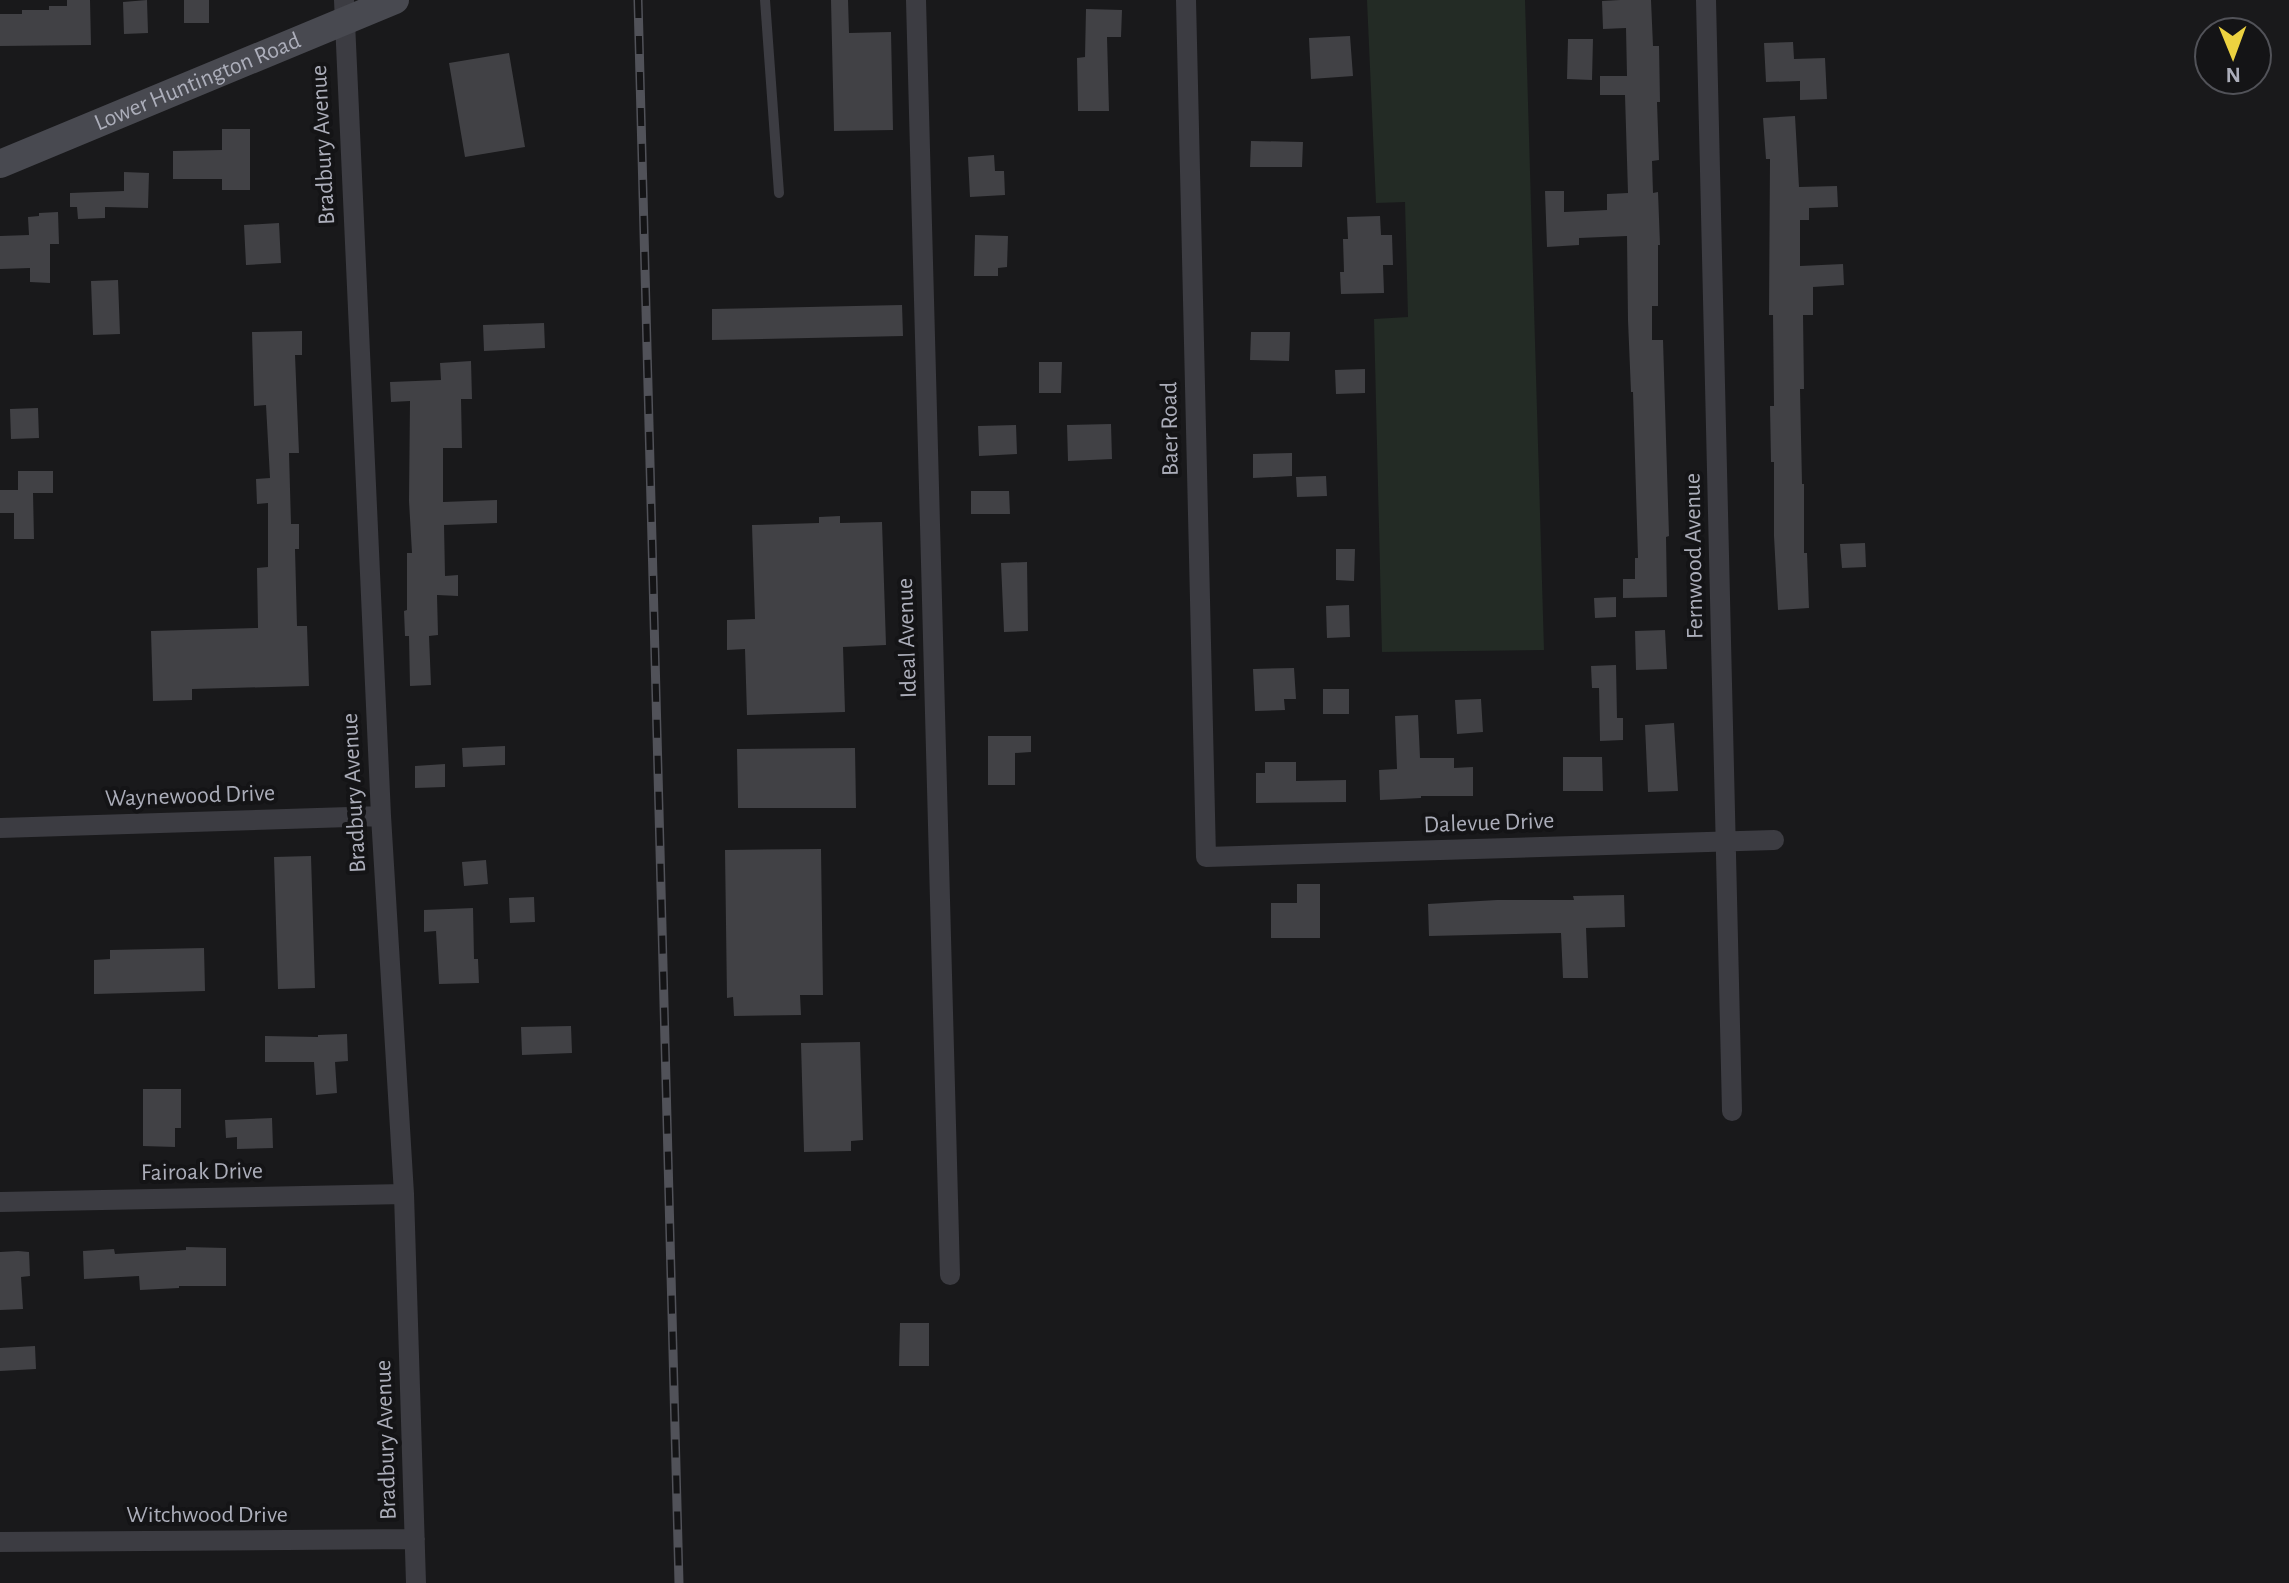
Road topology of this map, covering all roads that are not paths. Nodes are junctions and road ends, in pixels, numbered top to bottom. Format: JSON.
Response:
{"nodes":[{"id":1,"x":395,"y":0,"type":"edge"},
{"id":2,"x":765,"y":0,"type":"edge"},
{"id":3,"x":916,"y":0,"type":"edge"},
{"id":4,"x":1186,"y":0,"type":"edge"},
{"id":5,"x":1706,"y":0,"type":"edge"},
{"id":6,"x":344,"y":10,"type":"edge"},
{"id":7,"x":0,"y":164,"type":"edge"},
{"id":8,"x":779,"y":193,"type":"dead end"},
{"id":9,"x":381,"y":816,"type":"junction"},
{"id":10,"x":0,"y":828,"type":"edge"},
{"id":11,"x":1774,"y":840,"type":"dead end"},
{"id":12,"x":1726,"y":841,"type":"junction"},
{"id":13,"x":1206,"y":857,"type":"joint"},
{"id":14,"x":1732,"y":1111,"type":"dead end"},
{"id":15,"x":404,"y":1194,"type":"junction"},
{"id":16,"x":0,"y":1202,"type":"edge"},
{"id":17,"x":950,"y":1275,"type":"dead end"},
{"id":18,"x":415,"y":1539,"type":"junction"},
{"id":19,"x":0,"y":1542,"type":"edge"},
{"id":20,"x":416,"y":1583,"type":"edge"}],
"edges":[{"from":1,"to":6,"type":"main road","name":"Lower Huntington Road"},
{"from":2,"to":8,"type":"lane"},
{"from":3,"to":17,"type":"street","name":"Ideal Avenue"},
{"from":4,"to":13,"type":"street","name":"Baer Road"},
{"from":5,"to":12,"type":"street","name":"Fernwood Avenue"},
{"from":6,"to":7,"type":"main road","name":"Lower Huntington Road"},
{"from":6,"to":9,"type":"street","name":"Bradbury Avenue"},
{"from":9,"to":10,"type":"street","name":"Waynewood Drive"},
{"from":9,"to":15,"type":"street","name":"Bradbury Avenue"},
{"from":11,"to":12,"type":"street","name":"Dalevue Drive"},
{"from":12,"to":13,"type":"street","name":"Dalevue Drive"},
{"from":12,"to":14,"type":"street","name":"Fernwood Avenue"},
{"from":15,"to":16,"type":"street","name":"Fairoak Drive"},
{"from":15,"to":18,"type":"street","name":"Bradbury Avenue"},
{"from":18,"to":19,"type":"street","name":"Witchwood Drive"},
{"from":18,"to":20,"type":"street","name":"Bradbury Avenue"}]}
